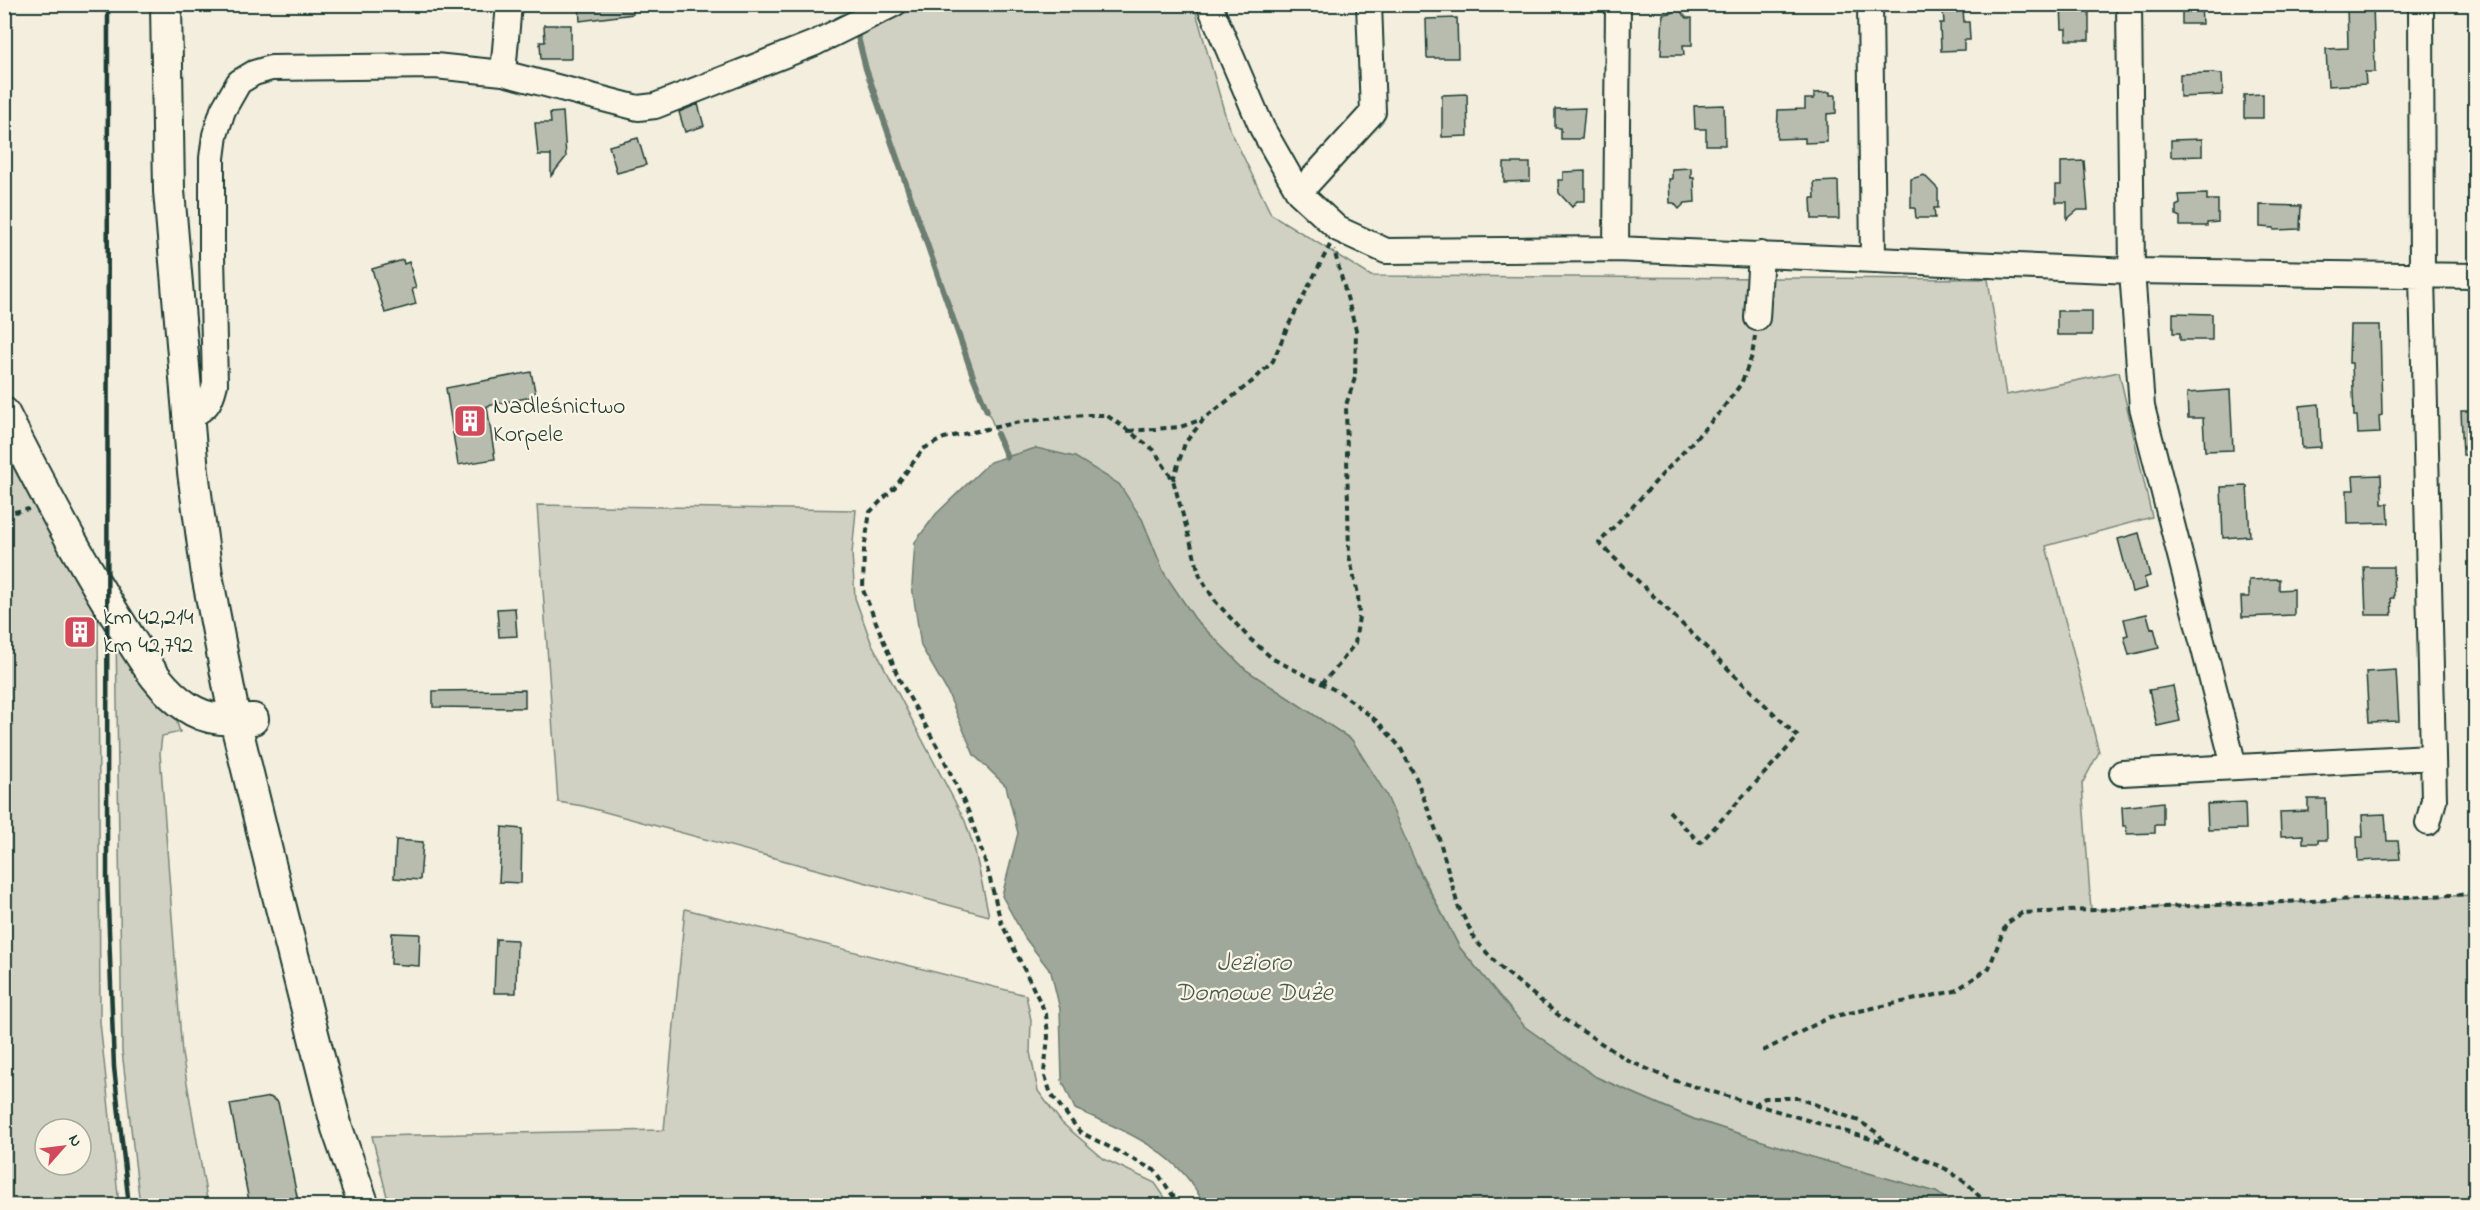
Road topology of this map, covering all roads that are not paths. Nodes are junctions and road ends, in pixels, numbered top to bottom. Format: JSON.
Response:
{"nodes":[{"id":1,"x":166,"y":4,"type":"edge"},
{"id":2,"x":509,"y":4,"type":"edge"},
{"id":3,"x":894,"y":4,"type":"edge"},
{"id":4,"x":1209,"y":4,"type":"edge"},
{"id":5,"x":1369,"y":4,"type":"edge"},
{"id":6,"x":1618,"y":4,"type":"edge"},
{"id":7,"x":1870,"y":4,"type":"edge"},
{"id":8,"x":2129,"y":4,"type":"edge"},
{"id":9,"x":2421,"y":4,"type":"edge"},
{"id":10,"x":503,"y":74,"type":"junction"},
{"id":11,"x":1299,"y":193,"type":"junction"},
{"id":12,"x":1616,"y":249,"type":"junction"},
{"id":13,"x":1761,"y":254,"type":"junction"},
{"id":14,"x":1873,"y":259,"type":"junction"},
{"id":15,"x":2132,"y":271,"type":"junction"},
{"id":16,"x":2422,"y":276,"type":"junction"},
{"id":17,"x":2475,"y":276,"type":"edge"},
{"id":18,"x":1757,"y":318,"type":"road end"},
{"id":19,"x":4,"y":412,"type":"edge"},
{"id":20,"x":188,"y":418,"type":"junction"},
{"id":21,"x":245,"y":720,"type":"junction"},
{"id":22,"x":2431,"y":757,"type":"junction"},
{"id":23,"x":2234,"y":766,"type":"junction"},
{"id":24,"x":2122,"y":773,"type":"dead end"},
{"id":25,"x":2428,"y":823,"type":"dead end"},
{"id":26,"x":366,"y":1206,"type":"edge"}],
"edges":[{"from":1,"to":20,"type":"main road"},
{"from":2,"to":10,"type":"street"},
{"from":3,"to":10,"type":"street"},
{"from":4,"to":11,"type":"street"},
{"from":5,"to":11,"type":"street"},
{"from":6,"to":12,"type":"street"},
{"from":7,"to":14,"type":"street"},
{"from":8,"to":15,"type":"street"},
{"from":9,"to":16,"type":"street"},
{"from":10,"to":20,"type":"street"},
{"from":11,"to":12,"type":"street"},
{"from":12,"to":13,"type":"street"},
{"from":13,"to":14,"type":"street"},
{"from":13,"to":18,"type":"street"},
{"from":14,"to":15,"type":"street"},
{"from":15,"to":16,"type":"street"},
{"from":15,"to":23,"type":"street"},
{"from":16,"to":17,"type":"street"},
{"from":16,"to":22,"type":"street"},
{"from":19,"to":21,"type":"main road"},
{"from":20,"to":21,"type":"main road"},
{"from":21,"to":26,"type":"main road"},
{"from":22,"to":23,"type":"street"},
{"from":22,"to":25,"type":"street"},
{"from":23,"to":24,"type":"street"}]}
